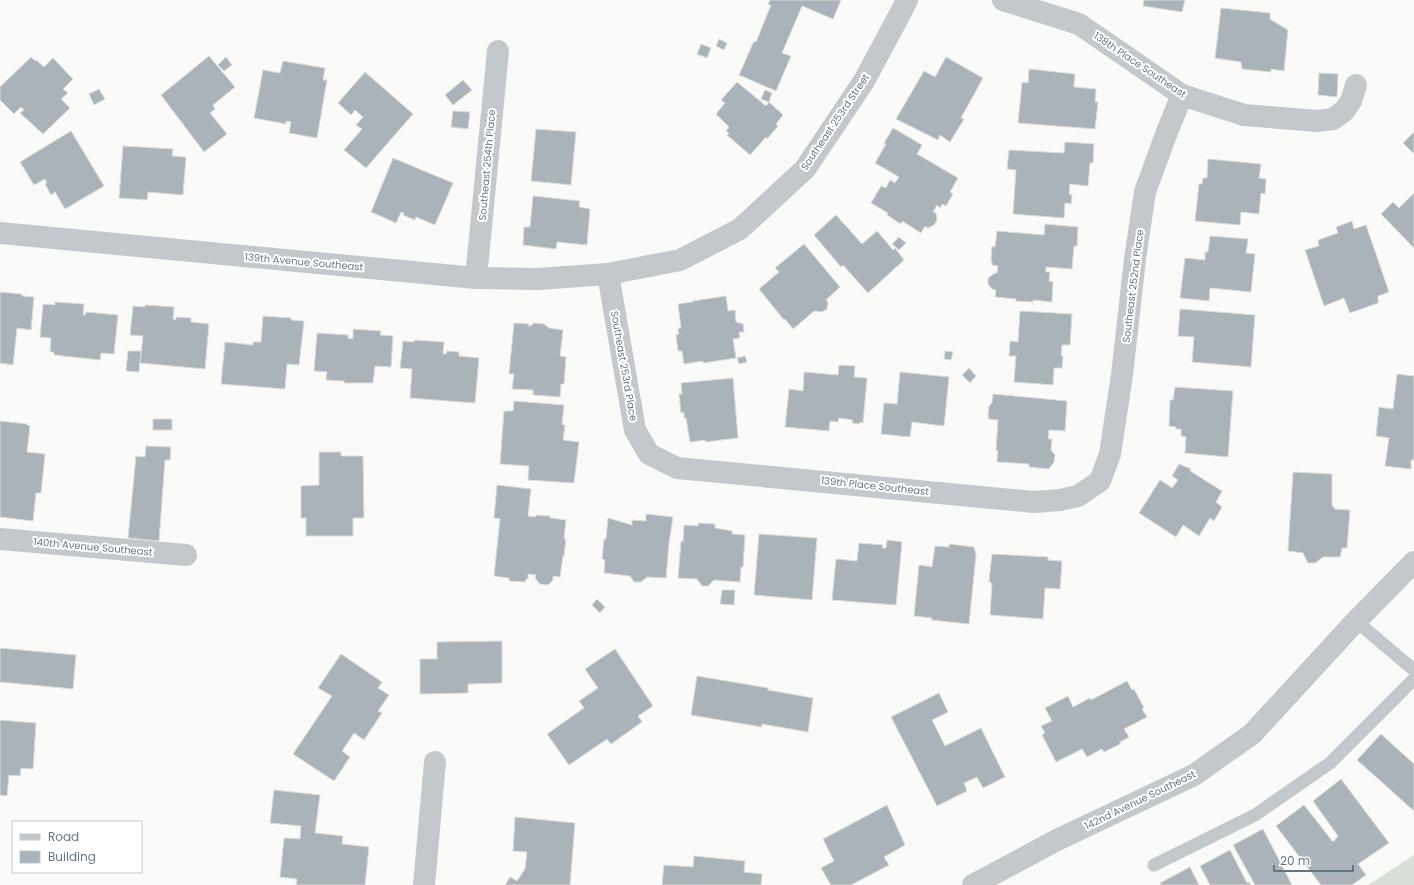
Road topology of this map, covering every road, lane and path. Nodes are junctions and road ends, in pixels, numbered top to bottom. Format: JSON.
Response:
{"nodes":[{"id":1,"x":907,"y":0,"type":"edge"},
{"id":2,"x":1003,"y":0,"type":"edge"},
{"id":3,"x":498,"y":51,"type":"dead end"},
{"id":4,"x":1356,"y":85,"type":"dead end"},
{"id":5,"x":1182,"y":95,"type":"junction"},
{"id":6,"x":0,"y":233,"type":"edge"},
{"id":7,"x":608,"y":274,"type":"junction"},
{"id":8,"x":476,"y":278,"type":"junction"},
{"id":9,"x":649,"y":454,"type":"joint"},
{"id":10,"x":1100,"y":482,"type":"joint"},
{"id":11,"x":0,"y":539,"type":"edge"},
{"id":12,"x":186,"y":555,"type":"dead end"},
{"id":13,"x":1414,"y":562,"type":"edge"},
{"id":14,"x":1356,"y":620,"type":"junction"},
{"id":15,"x":1414,"y":670,"type":"edge"},
{"id":16,"x":1414,"y":679,"type":"edge"},
{"id":17,"x":435,"y":762,"type":"dead end"},
{"id":18,"x":1154,"y":866,"type":"dead end"},
{"id":19,"x":424,"y":885,"type":"edge"},
{"id":20,"x":973,"y":885,"type":"edge"}],
"edges":[{"from":1,"to":7,"type":"street","name":"Southeast 253rd Street"},
{"from":2,"to":5,"type":"street","name":"138th Place Southeast"},
{"from":3,"to":8,"type":"street","name":"Southeast 254th Place"},
{"from":4,"to":5,"type":"street","name":"138th Place Southeast"},
{"from":5,"to":10,"type":"street","name":"Southeast 252nd Place"},
{"from":6,"to":8,"type":"street","name":"139th Avenue Southeast"},
{"from":7,"to":8,"type":"street","name":"139th Avenue Southeast"},
{"from":7,"to":9,"type":"street","name":"Southeast 253rd Place"},
{"from":9,"to":10,"type":"street","name":"139th Place Southeast"},
{"from":11,"to":12,"type":"street","name":"140th Avenue Southeast"},
{"from":13,"to":14,"type":"street","name":"142nd Avenue Southeast"},
{"from":14,"to":15,"type":"lane"},
{"from":14,"to":20,"type":"street","name":"142nd Avenue Southeast"},
{"from":16,"to":18,"type":"lane"},
{"from":17,"to":19,"type":"street"}]}
